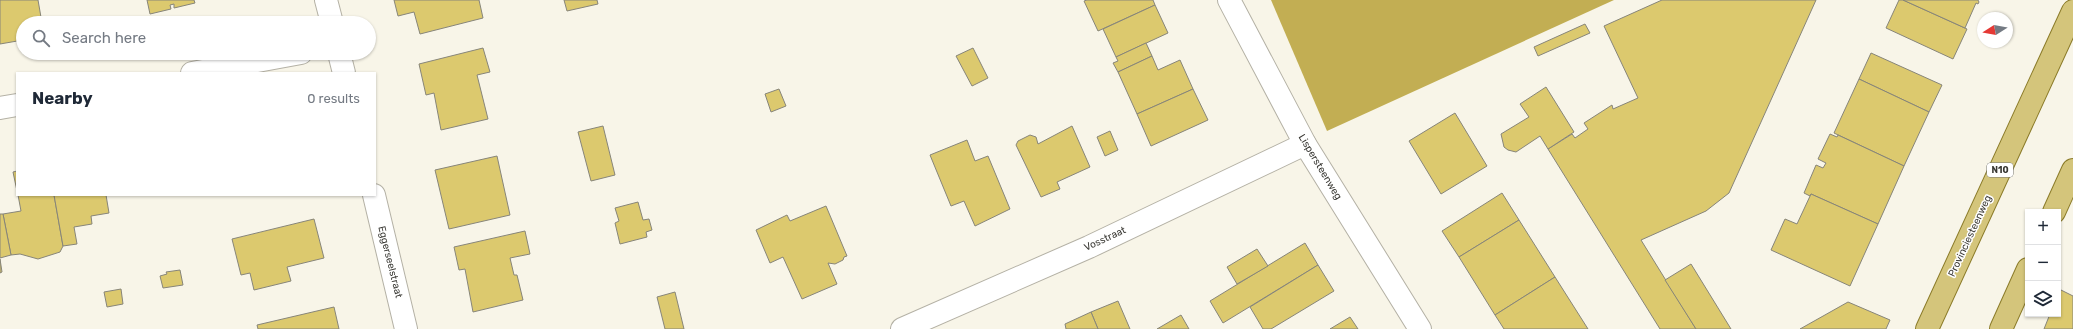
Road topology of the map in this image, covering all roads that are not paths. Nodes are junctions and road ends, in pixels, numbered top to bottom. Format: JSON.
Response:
{"nodes":[{"id":1,"x":326,"y":0,"type":"edge"},
{"id":2,"x":1229,"y":0,"type":"edge"},
{"id":3,"x":2073,"y":11,"type":"edge"},
{"id":4,"x":330,"y":16,"type":"edge"},
{"id":5,"x":263,"y":60,"type":"edge"},
{"id":6,"x":341,"y":60,"type":"edge"},
{"id":7,"x":197,"y":72,"type":"edge"},
{"id":8,"x":344,"y":72,"type":"edge"},
{"id":9,"x":16,"y":105,"type":"edge"},
{"id":10,"x":0,"y":108,"type":"edge"},
{"id":11,"x":1305,"y":144,"type":"junction"},
{"id":12,"x":2073,"y":170,"type":"edge"},
{"id":13,"x":374,"y":196,"type":"edge"},
{"id":14,"x":2055,"y":209,"type":"edge"},
{"id":15,"x":2025,"y":276,"type":"edge"},
{"id":16,"x":406,"y":329,"type":"edge"},
{"id":17,"x":902,"y":329,"type":"edge"},
{"id":18,"x":1420,"y":329,"type":"edge"},
{"id":19,"x":1927,"y":329,"type":"edge"},
{"id":20,"x":2001,"y":329,"type":"edge"}],
"edges":[{"from":1,"to":4,"type":"street"},
{"from":2,"to":11,"type":"street","name":"Lispersteenweg"},
{"from":3,"to":19,"type":"main road","name":"Provinciesteenweg","number":"N10"},
{"from":5,"to":7,"type":"street"},
{"from":6,"to":8,"type":"street"},
{"from":9,"to":10,"type":"street"},
{"from":11,"to":17,"type":"street","name":"Vosstraat"},
{"from":11,"to":18,"type":"street","name":"Lispersteenweg"},
{"from":12,"to":14,"type":"main road"},
{"from":13,"to":16,"type":"street","name":"Eggerseelstraat"},
{"from":15,"to":20,"type":"main road"}]}
